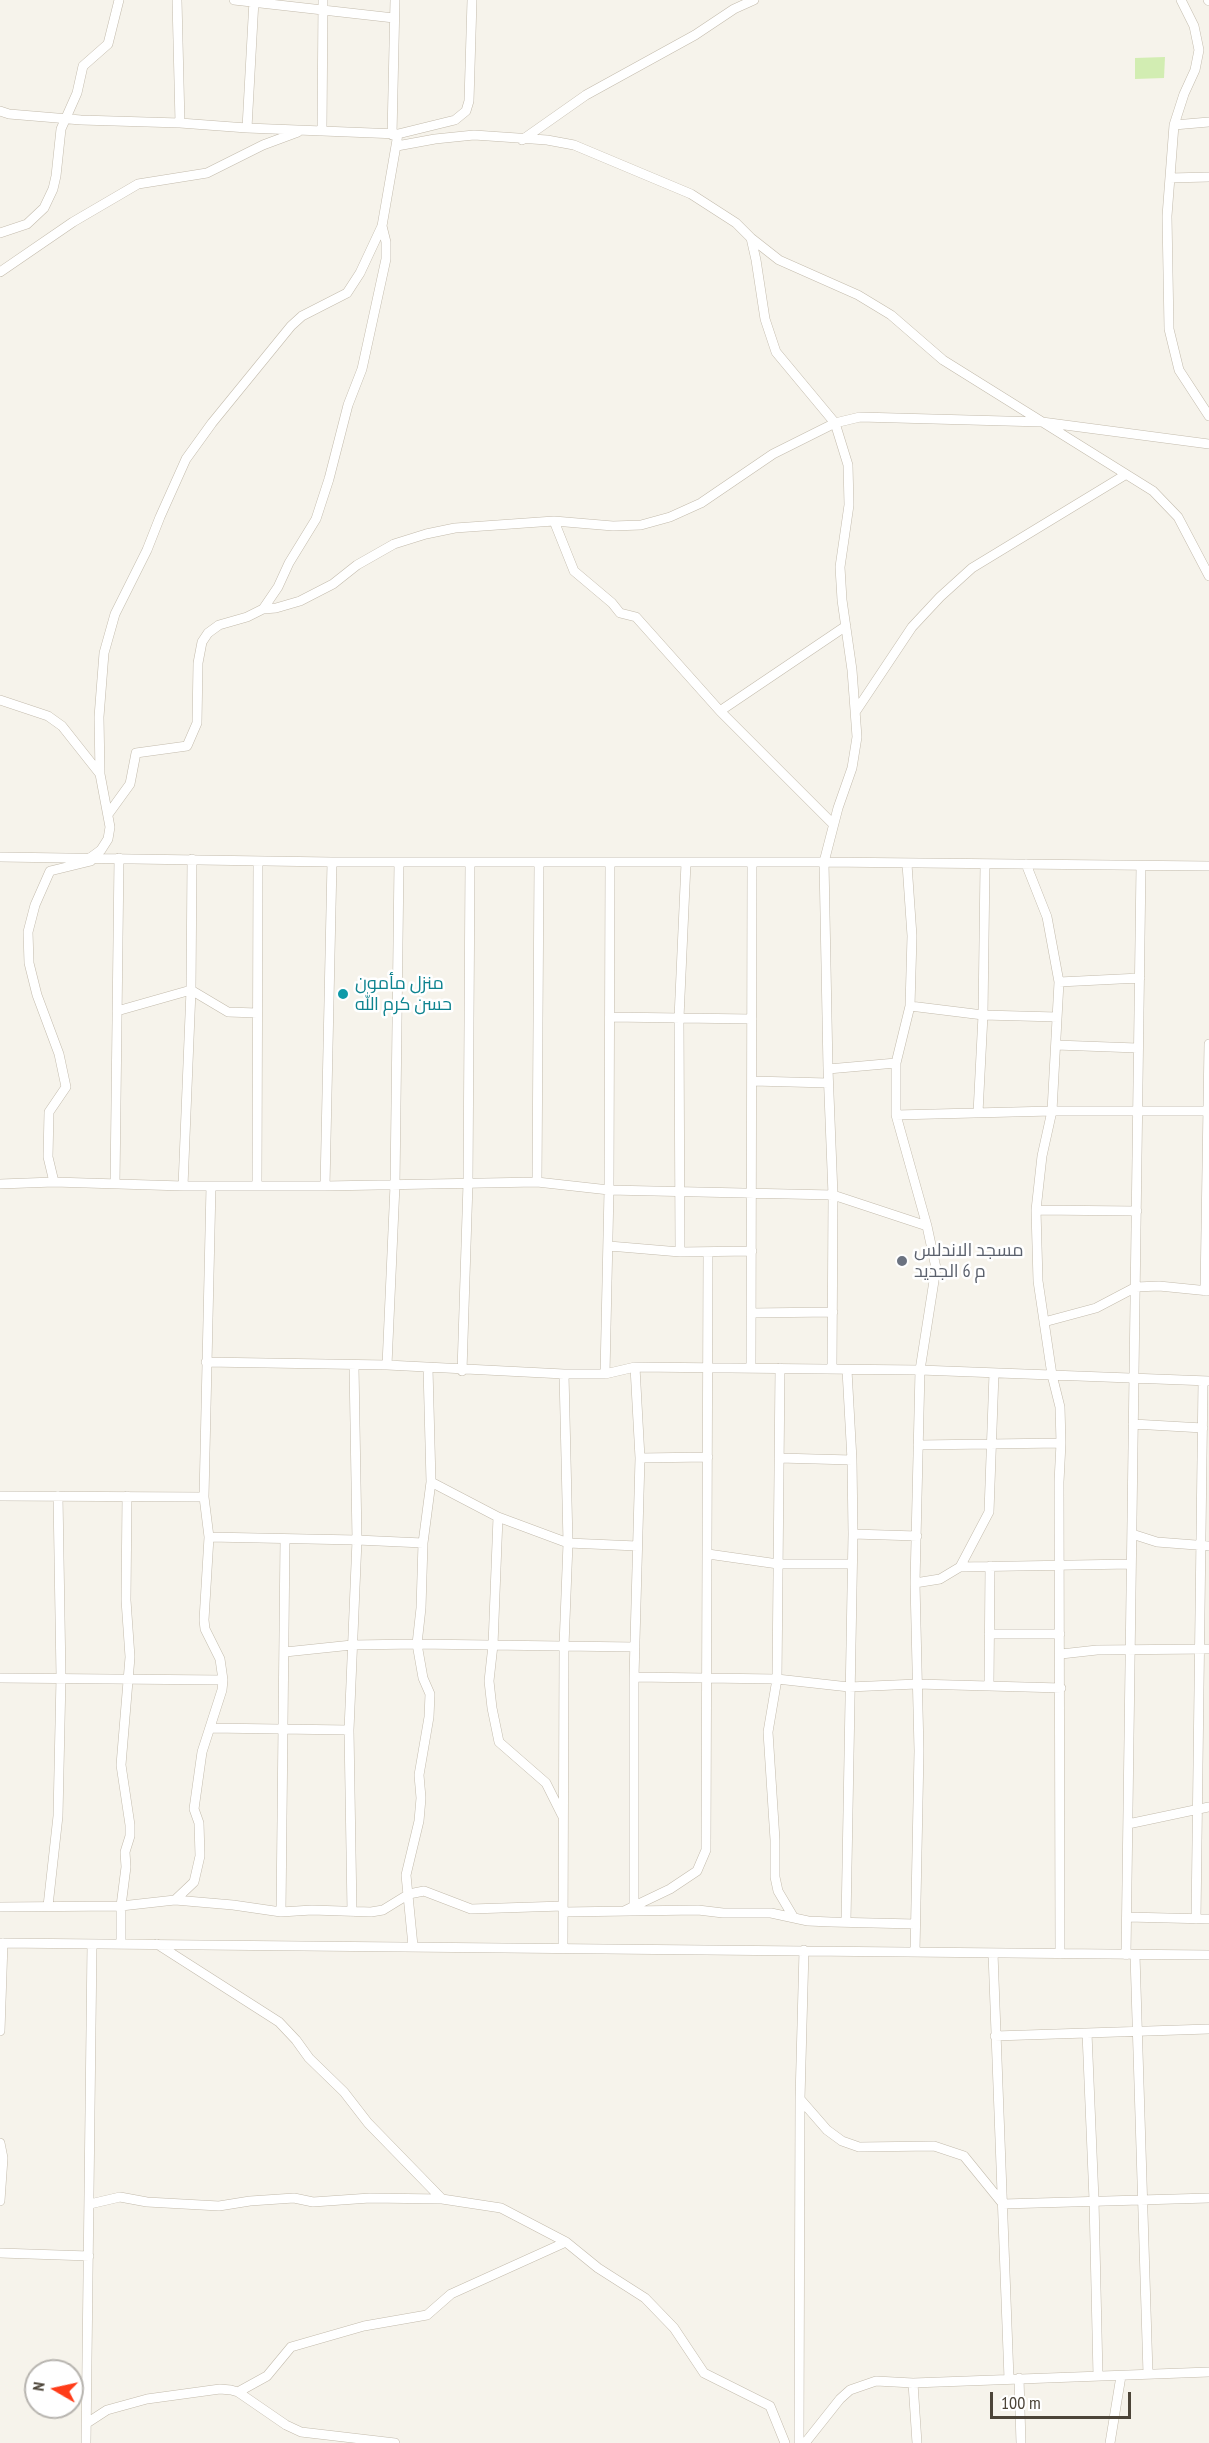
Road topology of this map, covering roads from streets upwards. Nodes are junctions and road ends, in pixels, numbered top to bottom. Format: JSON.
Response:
{"nodes":[{"id":1,"x":119,"y":0,"type":"edge"},
{"id":2,"x":177,"y":0,"type":"edge"},
{"id":3,"x":234,"y":0,"type":"edge"},
{"id":4,"x":395,"y":0,"type":"edge"},
{"id":5,"x":472,"y":0,"type":"edge"},
{"id":6,"x":753,"y":0,"type":"edge"},
{"id":7,"x":1181,"y":0,"type":"edge"},
{"id":8,"x":254,"y":1,"type":"edge"},
{"id":9,"x":323,"y":5,"type":"edge"},
{"id":10,"x":394,"y":18,"type":"junction"},
{"id":11,"x":0,"y":111,"type":"edge"},
{"id":12,"x":67,"y":118,"type":"junction"},
{"id":13,"x":1209,"y":122,"type":"edge"},
{"id":14,"x":180,"y":123,"type":"junction"},
{"id":15,"x":1174,"y":125,"type":"junction"},
{"id":16,"x":247,"y":128,"type":"junction"},
{"id":17,"x":302,"y":130,"type":"junction"},
{"id":18,"x":322,"y":130,"type":"junction"},
{"id":19,"x":395,"y":134,"type":"junction"},
{"id":20,"x":522,"y":140,"type":"junction"},
{"id":21,"x":397,"y":146,"type":"junction"},
{"id":22,"x":1209,"y":177,"type":"edge"},
{"id":23,"x":1170,"y":178,"type":"junction"},
{"id":24,"x":382,"y":226,"type":"junction"},
{"id":25,"x":0,"y":233,"type":"edge"},
{"id":26,"x":751,"y":238,"type":"junction"},
{"id":27,"x":0,"y":272,"type":"edge"},
{"id":28,"x":1209,"y":415,"type":"edge"},
{"id":29,"x":1042,"y":422,"type":"junction"},
{"id":30,"x":835,"y":423,"type":"junction"},
{"id":31,"x":1209,"y":444,"type":"edge"},
{"id":32,"x":1125,"y":475,"type":"junction"},
{"id":33,"x":554,"y":521,"type":"junction"},
{"id":34,"x":1209,"y":576,"type":"edge"},
{"id":35,"x":263,"y":609,"type":"junction"},
{"id":36,"x":846,"y":626,"type":"junction"},
{"id":37,"x":0,"y":700,"type":"edge"},
{"id":38,"x":720,"y":711,"type":"junction"},
{"id":39,"x":856,"y":711,"type":"junction"},
{"id":40,"x":100,"y":774,"type":"junction"},
{"id":41,"x":109,"y":813,"type":"junction"},
{"id":42,"x":833,"y":824,"type":"junction"},
{"id":43,"x":0,"y":857,"type":"edge"},
{"id":44,"x":90,"y":858,"type":"junction"},
{"id":45,"x":104,"y":858,"type":"junction"},
{"id":46,"x":119,"y":858,"type":"junction"},
{"id":47,"x":192,"y":859,"type":"junction"},
{"id":48,"x":258,"y":861,"type":"junction"},
{"id":49,"x":332,"y":862,"type":"junction"},
{"id":50,"x":399,"y":862,"type":"junction"},
{"id":51,"x":610,"y":862,"type":"junction"},
{"id":52,"x":824,"y":862,"type":"junction"},
{"id":53,"x":470,"y":863,"type":"junction"},
{"id":54,"x":539,"y":863,"type":"junction"},
{"id":55,"x":686,"y":863,"type":"junction"},
{"id":56,"x":752,"y":863,"type":"junction"},
{"id":57,"x":907,"y":864,"type":"junction"},
{"id":58,"x":1026,"y":864,"type":"junction"},
{"id":59,"x":985,"y":866,"type":"junction"},
{"id":60,"x":1141,"y":866,"type":"junction"},
{"id":61,"x":1209,"y":866,"type":"edge"},
{"id":62,"x":1140,"y":978,"type":"junction"},
{"id":63,"x":1059,"y":982,"type":"junction"},
{"id":64,"x":191,"y":990,"type":"junction"},
{"id":65,"x":910,"y":1006,"type":"junction"},
{"id":66,"x":117,"y":1011,"type":"junction"},
{"id":67,"x":257,"y":1013,"type":"junction"},
{"id":68,"x":983,"y":1015,"type":"junction"},
{"id":69,"x":610,"y":1017,"type":"junction"},
{"id":70,"x":1057,"y":1017,"type":"junction"},
{"id":71,"x":679,"y":1018,"type":"junction"},
{"id":72,"x":752,"y":1019,"type":"junction"},
{"id":73,"x":1209,"y":1044,"type":"edge"},
{"id":74,"x":1056,"y":1045,"type":"junction"},
{"id":75,"x":1137,"y":1048,"type":"junction"},
{"id":76,"x":896,"y":1063,"type":"junction"},
{"id":77,"x":828,"y":1069,"type":"junction"},
{"id":78,"x":753,"y":1080,"type":"junction"},
{"id":79,"x":828,"y":1083,"type":"junction"},
{"id":80,"x":1052,"y":1111,"type":"junction"},
{"id":81,"x":1208,"y":1111,"type":"edge"},
{"id":82,"x":978,"y":1113,"type":"junction"},
{"id":83,"x":1138,"y":1113,"type":"junction"},
{"id":84,"x":896,"y":1115,"type":"junction"},
{"id":85,"x":54,"y":1182,"type":"junction"},
{"id":86,"x":537,"y":1182,"type":"junction"},
{"id":87,"x":468,"y":1183,"type":"junction"},
{"id":88,"x":0,"y":1184,"type":"edge"},
{"id":89,"x":115,"y":1184,"type":"junction"},
{"id":90,"x":211,"y":1185,"type":"junction"},
{"id":91,"x":257,"y":1185,"type":"junction"},
{"id":92,"x":395,"y":1185,"type":"junction"},
{"id":93,"x":183,"y":1186,"type":"junction"},
{"id":94,"x":325,"y":1186,"type":"junction"},
{"id":95,"x":609,"y":1190,"type":"junction"},
{"id":96,"x":681,"y":1191,"type":"junction"},
{"id":97,"x":753,"y":1193,"type":"junction"},
{"id":98,"x":833,"y":1195,"type":"junction"},
{"id":99,"x":1036,"y":1210,"type":"junction"},
{"id":100,"x":1137,"y":1211,"type":"junction"},
{"id":101,"x":927,"y":1226,"type":"junction"},
{"id":102,"x":609,"y":1246,"type":"junction"},
{"id":103,"x":752,"y":1251,"type":"junction"},
{"id":104,"x":680,"y":1252,"type":"junction"},
{"id":105,"x":708,"y":1252,"type":"junction"},
{"id":106,"x":1137,"y":1287,"type":"junction"},
{"id":107,"x":1207,"y":1291,"type":"edge"},
{"id":108,"x":833,"y":1312,"type":"junction"},
{"id":109,"x":751,"y":1314,"type":"junction"},
{"id":110,"x":1044,"y":1322,"type":"junction"},
{"id":111,"x":206,"y":1362,"type":"junction"},
{"id":112,"x":387,"y":1365,"type":"junction"},
{"id":113,"x":354,"y":1366,"type":"junction"},
{"id":114,"x":635,"y":1367,"type":"junction"},
{"id":115,"x":428,"y":1368,"type":"junction"},
{"id":116,"x":709,"y":1368,"type":"junction"},
{"id":117,"x":750,"y":1368,"type":"junction"},
{"id":118,"x":780,"y":1368,"type":"junction"},
{"id":119,"x":832,"y":1369,"type":"junction"},
{"id":120,"x":920,"y":1370,"type":"junction"},
{"id":121,"x":462,"y":1371,"type":"junction"},
{"id":122,"x":848,"y":1371,"type":"junction"},
{"id":123,"x":994,"y":1373,"type":"junction"},
{"id":124,"x":564,"y":1374,"type":"junction"},
{"id":125,"x":605,"y":1374,"type":"junction"},
{"id":126,"x":1052,"y":1375,"type":"junction"},
{"id":127,"x":1135,"y":1379,"type":"junction"},
{"id":128,"x":1206,"y":1381,"type":"edge"},
{"id":129,"x":1133,"y":1424,"type":"junction"},
{"id":130,"x":1203,"y":1428,"type":"junction"},
{"id":131,"x":1061,"y":1443,"type":"junction"},
{"id":132,"x":991,"y":1444,"type":"junction"},
{"id":133,"x":918,"y":1445,"type":"junction"},
{"id":134,"x":708,"y":1457,"type":"junction"},
{"id":135,"x":640,"y":1458,"type":"junction"},
{"id":136,"x":779,"y":1458,"type":"junction"},
{"id":137,"x":852,"y":1460,"type":"junction"},
{"id":138,"x":431,"y":1482,"type":"junction"},
{"id":139,"x":0,"y":1496,"type":"edge"},
{"id":140,"x":58,"y":1496,"type":"junction"},
{"id":141,"x":127,"y":1496,"type":"junction"},
{"id":142,"x":204,"y":1497,"type":"junction"},
{"id":143,"x":498,"y":1517,"type":"junction"},
{"id":144,"x":853,"y":1534,"type":"junction"},
{"id":145,"x":1132,"y":1534,"type":"junction"},
{"id":146,"x":917,"y":1536,"type":"junction"},
{"id":147,"x":209,"y":1537,"type":"junction"},
{"id":148,"x":285,"y":1539,"type":"junction"},
{"id":149,"x":357,"y":1540,"type":"junction"},
{"id":150,"x":423,"y":1543,"type":"junction"},
{"id":151,"x":568,"y":1543,"type":"junction"},
{"id":152,"x":637,"y":1546,"type":"junction"},
{"id":153,"x":1205,"y":1546,"type":"edge"},
{"id":154,"x":708,"y":1554,"type":"junction"},
{"id":155,"x":778,"y":1564,"type":"junction"},
{"id":156,"x":852,"y":1564,"type":"junction"},
{"id":157,"x":1060,"y":1564,"type":"junction"},
{"id":158,"x":1131,"y":1564,"type":"junction"},
{"id":159,"x":990,"y":1566,"type":"junction"},
{"id":160,"x":960,"y":1567,"type":"junction"},
{"id":161,"x":915,"y":1583,"type":"junction"},
{"id":162,"x":989,"y":1634,"type":"junction"},
{"id":163,"x":1060,"y":1634,"type":"junction"},
{"id":164,"x":417,"y":1644,"type":"junction"},
{"id":165,"x":352,"y":1645,"type":"junction"},
{"id":166,"x":493,"y":1645,"type":"junction"},
{"id":167,"x":564,"y":1646,"type":"junction"},
{"id":168,"x":634,"y":1647,"type":"junction"},
{"id":169,"x":1131,"y":1649,"type":"junction"},
{"id":170,"x":1204,"y":1649,"type":"edge"},
{"id":171,"x":285,"y":1652,"type":"junction"},
{"id":172,"x":1061,"y":1654,"type":"junction"},
{"id":173,"x":61,"y":1677,"type":"junction"},
{"id":174,"x":634,"y":1677,"type":"junction"},
{"id":175,"x":707,"y":1677,"type":"junction"},
{"id":176,"x":0,"y":1678,"type":"edge"},
{"id":177,"x":777,"y":1679,"type":"junction"},
{"id":178,"x":130,"y":1680,"type":"junction"},
{"id":179,"x":223,"y":1680,"type":"junction"},
{"id":180,"x":917,"y":1684,"type":"junction"},
{"id":181,"x":989,"y":1686,"type":"junction"},
{"id":182,"x":849,"y":1687,"type":"junction"},
{"id":183,"x":1061,"y":1688,"type":"junction"},
{"id":184,"x":210,"y":1728,"type":"junction"},
{"id":185,"x":284,"y":1730,"type":"junction"},
{"id":186,"x":350,"y":1730,"type":"junction"},
{"id":187,"x":1209,"y":1807,"type":"edge"},
{"id":188,"x":1197,"y":1810,"type":"junction"},
{"id":189,"x":563,"y":1817,"type":"junction"},
{"id":190,"x":1128,"y":1824,"type":"junction"},
{"id":191,"x":409,"y":1894,"type":"junction"},
{"id":192,"x":175,"y":1900,"type":"junction"},
{"id":193,"x":48,"y":1906,"type":"junction"},
{"id":194,"x":121,"y":1906,"type":"junction"},
{"id":195,"x":634,"y":1906,"type":"junction"},
{"id":196,"x":0,"y":1907,"type":"edge"},
{"id":197,"x":563,"y":1909,"type":"junction"},
{"id":198,"x":624,"y":1911,"type":"junction"},
{"id":199,"x":281,"y":1912,"type":"junction"},
{"id":200,"x":352,"y":1912,"type":"junction"},
{"id":201,"x":1127,"y":1917,"type":"junction"},
{"id":202,"x":794,"y":1918,"type":"junction"},
{"id":203,"x":1196,"y":1919,"type":"junction"},
{"id":204,"x":1209,"y":1919,"type":"edge"},
{"id":205,"x":846,"y":1922,"type":"junction"},
{"id":206,"x":915,"y":1924,"type":"junction"},
{"id":207,"x":1,"y":1943,"type":"edge"},
{"id":208,"x":121,"y":1943,"type":"junction"},
{"id":209,"x":92,"y":1944,"type":"junction"},
{"id":210,"x":156,"y":1944,"type":"junction"},
{"id":211,"x":413,"y":1946,"type":"junction"},
{"id":212,"x":563,"y":1948,"type":"junction"},
{"id":213,"x":804,"y":1950,"type":"junction"},
{"id":214,"x":915,"y":1952,"type":"junction"},
{"id":215,"x":993,"y":1953,"type":"junction"},
{"id":216,"x":1060,"y":1954,"type":"junction"},
{"id":217,"x":1131,"y":1955,"type":"junction"},
{"id":218,"x":1209,"y":1955,"type":"edge"},
{"id":219,"x":1209,"y":2029,"type":"edge"},
{"id":220,"x":0,"y":2031,"type":"edge"},
{"id":221,"x":1137,"y":2031,"type":"junction"},
{"id":222,"x":1086,"y":2033,"type":"junction"},
{"id":223,"x":996,"y":2036,"type":"junction"},
{"id":224,"x":800,"y":2099,"type":"junction"},
{"id":225,"x":0,"y":2144,"type":"edge"},
{"id":226,"x":1209,"y":2198,"type":"edge"},
{"id":227,"x":442,"y":2199,"type":"junction"},
{"id":228,"x":1143,"y":2199,"type":"junction"},
{"id":229,"x":1094,"y":2200,"type":"junction"},
{"id":230,"x":0,"y":2201,"type":"edge"},
{"id":231,"x":1003,"y":2204,"type":"junction"},
{"id":232,"x":90,"y":2205,"type":"junction"},
{"id":233,"x":566,"y":2242,"type":"junction"},
{"id":234,"x":0,"y":2253,"type":"edge"},
{"id":235,"x":89,"y":2256,"type":"junction"},
{"id":236,"x":1209,"y":2372,"type":"edge"},
{"id":237,"x":1148,"y":2374,"type":"junction"},
{"id":238,"x":1098,"y":2376,"type":"junction"},
{"id":239,"x":1121,"y":2376,"type":"junction"},
{"id":240,"x":1014,"y":2379,"type":"junction"},
{"id":241,"x":913,"y":2383,"type":"junction"},
{"id":242,"x":238,"y":2392,"type":"junction"},
{"id":243,"x":87,"y":2422,"type":"junction"},
{"id":244,"x":86,"y":2443,"type":"edge"},
{"id":245,"x":395,"y":2443,"type":"edge"},
{"id":246,"x":785,"y":2443,"type":"edge"},
{"id":247,"x":799,"y":2443,"type":"edge"},
{"id":248,"x":805,"y":2443,"type":"edge"},
{"id":249,"x":917,"y":2443,"type":"edge"},
{"id":250,"x":1021,"y":2443,"type":"edge"},
{"id":251,"x":1110,"y":2443,"type":"edge"}],
"edges":[{"from":1,"to":12,"type":"street"},
{"from":2,"to":14,"type":"street"},
{"from":3,"to":8,"type":"street"},
{"from":4,"to":10,"type":"street"},
{"from":5,"to":19,"type":"street"},
{"from":6,"to":20,"type":"street"},
{"from":7,"to":15,"type":"street"},
{"from":8,"to":9,"type":"street"},
{"from":8,"to":16,"type":"street"},
{"from":9,"to":10,"type":"street"},
{"from":9,"to":18,"type":"street"},
{"from":10,"to":19,"type":"street"},
{"from":11,"to":12,"type":"street"},
{"from":12,"to":14,"type":"street"},
{"from":12,"to":25,"type":"street"},
{"from":13,"to":15,"type":"street"},
{"from":14,"to":16,"type":"street"},
{"from":15,"to":23,"type":"street"},
{"from":16,"to":17,"type":"street"},
{"from":17,"to":18,"type":"street"},
{"from":17,"to":27,"type":"street"},
{"from":18,"to":19,"type":"street"},
{"from":19,"to":21,"type":"street"},
{"from":20,"to":21,"type":"street"},
{"from":20,"to":26,"type":"street"},
{"from":21,"to":24,"type":"street"},
{"from":22,"to":23,"type":"street"},
{"from":23,"to":28,"type":"street"},
{"from":24,"to":35,"type":"street"},
{"from":24,"to":40,"type":"street"},
{"from":26,"to":29,"type":"street"},
{"from":26,"to":30,"type":"street"},
{"from":29,"to":30,"type":"street"},
{"from":29,"to":31,"type":"street"},
{"from":29,"to":32,"type":"street"},
{"from":30,"to":33,"type":"street"},
{"from":30,"to":36,"type":"street"},
{"from":32,"to":34,"type":"street"},
{"from":32,"to":39,"type":"street"},
{"from":33,"to":35,"type":"street"},
{"from":33,"to":38,"type":"street"},
{"from":35,"to":41,"type":"street"},
{"from":36,"to":38,"type":"street"},
{"from":36,"to":39,"type":"street"},
{"from":37,"to":40,"type":"street"},
{"from":38,"to":42,"type":"street"},
{"from":39,"to":42,"type":"street"},
{"from":40,"to":41,"type":"street"},
{"from":41,"to":44,"type":"street"},
{"from":42,"to":52,"type":"street"},
{"from":43,"to":44,"type":"street"},
{"from":44,"to":45,"type":"street"},
{"from":45,"to":46,"type":"street"},
{"from":45,"to":85,"type":"street"},
{"from":46,"to":47,"type":"street"},
{"from":46,"to":66,"type":"street"},
{"from":47,"to":48,"type":"street"},
{"from":47,"to":64,"type":"street"},
{"from":48,"to":49,"type":"street"},
{"from":48,"to":67,"type":"street"},
{"from":49,"to":50,"type":"street"},
{"from":49,"to":94,"type":"street"},
{"from":50,"to":53,"type":"street"},
{"from":50,"to":92,"type":"street"},
{"from":51,"to":54,"type":"street"},
{"from":51,"to":55,"type":"street"},
{"from":51,"to":69,"type":"street"},
{"from":52,"to":56,"type":"street"},
{"from":52,"to":57,"type":"street"},
{"from":52,"to":77,"type":"street"},
{"from":53,"to":54,"type":"street"},
{"from":53,"to":87,"type":"street"},
{"from":54,"to":86,"type":"street"},
{"from":55,"to":56,"type":"street"},
{"from":55,"to":71,"type":"street"},
{"from":56,"to":72,"type":"street"},
{"from":57,"to":59,"type":"street"},
{"from":57,"to":65,"type":"street"},
{"from":58,"to":59,"type":"street"},
{"from":58,"to":60,"type":"street"},
{"from":58,"to":63,"type":"street"},
{"from":59,"to":68,"type":"street"},
{"from":60,"to":61,"type":"street"},
{"from":60,"to":62,"type":"street"},
{"from":62,"to":63,"type":"street"},
{"from":62,"to":75,"type":"street"},
{"from":63,"to":70,"type":"street"},
{"from":64,"to":66,"type":"street"},
{"from":64,"to":67,"type":"street"},
{"from":64,"to":93,"type":"street"},
{"from":65,"to":68,"type":"street"},
{"from":65,"to":76,"type":"street"},
{"from":66,"to":89,"type":"street"},
{"from":67,"to":91,"type":"street"},
{"from":68,"to":70,"type":"street"},
{"from":68,"to":82,"type":"street"},
{"from":69,"to":71,"type":"street"},
{"from":69,"to":95,"type":"street"},
{"from":70,"to":74,"type":"street"},
{"from":71,"to":72,"type":"street"},
{"from":71,"to":96,"type":"street"},
{"from":72,"to":78,"type":"street"},
{"from":73,"to":81,"type":"street"},
{"from":74,"to":75,"type":"street"},
{"from":74,"to":80,"type":"street"},
{"from":75,"to":83,"type":"street"},
{"from":76,"to":77,"type":"street"},
{"from":76,"to":84,"type":"street"},
{"from":77,"to":79,"type":"street"},
{"from":78,"to":79,"type":"street"},
{"from":78,"to":97,"type":"street"},
{"from":79,"to":98,"type":"street"},
{"from":80,"to":82,"type":"street"},
{"from":80,"to":83,"type":"street"},
{"from":80,"to":99,"type":"street"},
{"from":81,"to":83,"type":"street"},
{"from":81,"to":107,"type":"street"},
{"from":82,"to":84,"type":"street"},
{"from":83,"to":100,"type":"street"},
{"from":84,"to":101,"type":"street"},
{"from":85,"to":88,"type":"street"},
{"from":85,"to":89,"type":"street"},
{"from":86,"to":87,"type":"street"},
{"from":86,"to":95,"type":"street"},
{"from":87,"to":92,"type":"street"},
{"from":87,"to":121,"type":"street"},
{"from":89,"to":93,"type":"street"},
{"from":90,"to":91,"type":"street"},
{"from":90,"to":93,"type":"street"},
{"from":90,"to":111,"type":"street"},
{"from":91,"to":94,"type":"street"},
{"from":92,"to":94,"type":"street"},
{"from":92,"to":112,"type":"street"},
{"from":95,"to":96,"type":"street"},
{"from":95,"to":102,"type":"street"},
{"from":96,"to":97,"type":"street"},
{"from":96,"to":104,"type":"street"},
{"from":97,"to":98,"type":"street"},
{"from":97,"to":103,"type":"street"},
{"from":98,"to":101,"type":"street"},
{"from":98,"to":108,"type":"street"},
{"from":99,"to":100,"type":"street"},
{"from":99,"to":110,"type":"street"},
{"from":100,"to":106,"type":"street"},
{"from":101,"to":120,"type":"street"},
{"from":102,"to":104,"type":"street"},
{"from":102,"to":125,"type":"street"},
{"from":103,"to":105,"type":"street"},
{"from":103,"to":109,"type":"street"},
{"from":104,"to":105,"type":"street"},
{"from":105,"to":116,"type":"street"},
{"from":106,"to":107,"type":"street"},
{"from":106,"to":110,"type":"street"},
{"from":106,"to":127,"type":"street"},
{"from":108,"to":109,"type":"street"},
{"from":108,"to":119,"type":"street"},
{"from":109,"to":117,"type":"street"},
{"from":110,"to":126,"type":"street"},
{"from":111,"to":113,"type":"street"},
{"from":111,"to":142,"type":"street"},
{"from":112,"to":113,"type":"street"},
{"from":112,"to":115,"type":"street"},
{"from":113,"to":149,"type":"street"},
{"from":114,"to":116,"type":"street"},
{"from":114,"to":125,"type":"street"},
{"from":114,"to":135,"type":"street"},
{"from":115,"to":121,"type":"street"},
{"from":115,"to":138,"type":"street"},
{"from":116,"to":117,"type":"street"},
{"from":116,"to":134,"type":"street"},
{"from":117,"to":118,"type":"street"},
{"from":118,"to":119,"type":"street"},
{"from":118,"to":136,"type":"street"},
{"from":119,"to":122,"type":"street"},
{"from":120,"to":122,"type":"street"},
{"from":120,"to":123,"type":"street"},
{"from":120,"to":133,"type":"street"},
{"from":121,"to":124,"type":"street"},
{"from":122,"to":137,"type":"street"},
{"from":123,"to":126,"type":"street"},
{"from":123,"to":132,"type":"street"},
{"from":124,"to":125,"type":"street"},
{"from":124,"to":151,"type":"street"},
{"from":126,"to":127,"type":"street"},
{"from":126,"to":131,"type":"street"},
{"from":127,"to":128,"type":"street"},
{"from":127,"to":129,"type":"street"},
{"from":128,"to":130,"type":"street"},
{"from":129,"to":130,"type":"street"},
{"from":129,"to":145,"type":"street"},
{"from":130,"to":153,"type":"street"},
{"from":131,"to":132,"type":"street"},
{"from":131,"to":157,"type":"street"},
{"from":132,"to":133,"type":"street"},
{"from":132,"to":160,"type":"street"},
{"from":133,"to":146,"type":"street"},
{"from":134,"to":135,"type":"street"},
{"from":134,"to":154,"type":"street"},
{"from":135,"to":152,"type":"street"},
{"from":136,"to":137,"type":"street"},
{"from":136,"to":155,"type":"street"},
{"from":137,"to":144,"type":"street"},
{"from":138,"to":143,"type":"street"},
{"from":138,"to":150,"type":"street"},
{"from":139,"to":140,"type":"street"},
{"from":140,"to":141,"type":"street"},
{"from":140,"to":173,"type":"street"},
{"from":141,"to":142,"type":"street"},
{"from":141,"to":178,"type":"street"},
{"from":142,"to":147,"type":"street"},
{"from":143,"to":151,"type":"street"},
{"from":143,"to":166,"type":"street"},
{"from":144,"to":146,"type":"street"},
{"from":144,"to":156,"type":"street"},
{"from":145,"to":153,"type":"street"},
{"from":145,"to":158,"type":"street"},
{"from":146,"to":161,"type":"street"},
{"from":147,"to":148,"type":"street"},
{"from":147,"to":179,"type":"street"},
{"from":148,"to":149,"type":"street"},
{"from":148,"to":171,"type":"street"},
{"from":149,"to":150,"type":"street"},
{"from":149,"to":165,"type":"street"},
{"from":150,"to":164,"type":"street"},
{"from":151,"to":152,"type":"street"},
{"from":151,"to":167,"type":"street"},
{"from":152,"to":168,"type":"street"},
{"from":153,"to":170,"type":"street"},
{"from":154,"to":155,"type":"street"},
{"from":154,"to":175,"type":"street"},
{"from":155,"to":156,"type":"street"},
{"from":155,"to":177,"type":"street"},
{"from":156,"to":182,"type":"street"},
{"from":157,"to":158,"type":"street"},
{"from":157,"to":159,"type":"street"},
{"from":157,"to":163,"type":"street"},
{"from":158,"to":169,"type":"street"},
{"from":159,"to":160,"type":"street"},
{"from":159,"to":162,"type":"street"},
{"from":160,"to":161,"type":"street"},
{"from":161,"to":180,"type":"street"},
{"from":162,"to":163,"type":"street"},
{"from":162,"to":181,"type":"street"},
{"from":163,"to":172,"type":"street"},
{"from":164,"to":165,"type":"street"},
{"from":164,"to":166,"type":"street"},
{"from":164,"to":191,"type":"street"},
{"from":165,"to":171,"type":"street"},
{"from":165,"to":186,"type":"street"},
{"from":166,"to":167,"type":"street"},
{"from":166,"to":189,"type":"street"},
{"from":167,"to":168,"type":"street"},
{"from":167,"to":189,"type":"street"},
{"from":168,"to":174,"type":"street"},
{"from":169,"to":170,"type":"street"},
{"from":169,"to":172,"type":"street"},
{"from":169,"to":190,"type":"street"},
{"from":170,"to":188,"type":"street"},
{"from":171,"to":185,"type":"street"},
{"from":172,"to":183,"type":"street"},
{"from":173,"to":176,"type":"street"},
{"from":173,"to":178,"type":"street"},
{"from":173,"to":193,"type":"street"},
{"from":174,"to":175,"type":"street"},
{"from":174,"to":195,"type":"street"},
{"from":175,"to":177,"type":"street"},
{"from":175,"to":195,"type":"street"},
{"from":177,"to":182,"type":"street"},
{"from":177,"to":202,"type":"street"},
{"from":178,"to":179,"type":"street"},
{"from":178,"to":194,"type":"street"},
{"from":179,"to":184,"type":"street"},
{"from":180,"to":181,"type":"street"},
{"from":180,"to":182,"type":"street"},
{"from":180,"to":206,"type":"street"},
{"from":181,"to":183,"type":"street"},
{"from":182,"to":205,"type":"street"},
{"from":183,"to":216,"type":"street"},
{"from":184,"to":185,"type":"street"},
{"from":184,"to":192,"type":"street"},
{"from":185,"to":186,"type":"street"},
{"from":185,"to":199,"type":"street"},
{"from":186,"to":200,"type":"street"},
{"from":187,"to":188,"type":"street"},
{"from":188,"to":190,"type":"street"},
{"from":188,"to":203,"type":"street"},
{"from":189,"to":197,"type":"street"},
{"from":190,"to":201,"type":"street"},
{"from":191,"to":197,"type":"street"},
{"from":191,"to":200,"type":"street"},
{"from":191,"to":211,"type":"street"},
{"from":192,"to":194,"type":"street"},
{"from":192,"to":199,"type":"street"},
{"from":193,"to":194,"type":"street"},
{"from":193,"to":196,"type":"street"},
{"from":194,"to":208,"type":"street"},
{"from":195,"to":198,"type":"street"},
{"from":197,"to":198,"type":"street"},
{"from":197,"to":212,"type":"street"},
{"from":198,"to":202,"type":"street"},
{"from":199,"to":200,"type":"street"},
{"from":201,"to":203,"type":"street"},
{"from":201,"to":217,"type":"street"},
{"from":202,"to":205,"type":"street"},
{"from":203,"to":204,"type":"street"},
{"from":205,"to":206,"type":"street"},
{"from":206,"to":214,"type":"street"},
{"from":207,"to":209,"type":"street"},
{"from":207,"to":220,"type":"street"},
{"from":208,"to":209,"type":"street"},
{"from":208,"to":210,"type":"street"},
{"from":209,"to":232,"type":"street"},
{"from":210,"to":211,"type":"street"},
{"from":210,"to":227,"type":"street"},
{"from":211,"to":212,"type":"street"},
{"from":212,"to":213,"type":"street"},
{"from":213,"to":214,"type":"street"},
{"from":213,"to":224,"type":"street"},
{"from":214,"to":215,"type":"street"},
{"from":215,"to":216,"type":"street"},
{"from":215,"to":223,"type":"street"},
{"from":216,"to":217,"type":"street"},
{"from":217,"to":218,"type":"street"},
{"from":217,"to":221,"type":"street"},
{"from":219,"to":221,"type":"street"},
{"from":221,"to":222,"type":"street"},
{"from":221,"to":228,"type":"street"},
{"from":222,"to":223,"type":"street"},
{"from":222,"to":229,"type":"street"},
{"from":223,"to":231,"type":"street"},
{"from":224,"to":231,"type":"street"},
{"from":224,"to":247,"type":"street"},
{"from":225,"to":230,"type":"street"},
{"from":226,"to":228,"type":"street"},
{"from":227,"to":232,"type":"street"},
{"from":227,"to":233,"type":"street"},
{"from":228,"to":229,"type":"street"},
{"from":228,"to":237,"type":"street"},
{"from":229,"to":231,"type":"street"},
{"from":229,"to":238,"type":"street"},
{"from":231,"to":240,"type":"street"},
{"from":232,"to":235,"type":"street"},
{"from":233,"to":242,"type":"street"},
{"from":233,"to":246,"type":"street"},
{"from":234,"to":235,"type":"street"},
{"from":235,"to":243,"type":"street"},
{"from":236,"to":237,"type":"street"},
{"from":237,"to":239,"type":"street"},
{"from":238,"to":239,"type":"street"},
{"from":238,"to":240,"type":"street"},
{"from":239,"to":251,"type":"street"},
{"from":240,"to":241,"type":"street"},
{"from":240,"to":250,"type":"street"},
{"from":241,"to":248,"type":"street"},
{"from":241,"to":249,"type":"street"},
{"from":242,"to":243,"type":"street"},
{"from":242,"to":245,"type":"street"},
{"from":243,"to":244,"type":"street"}]}
